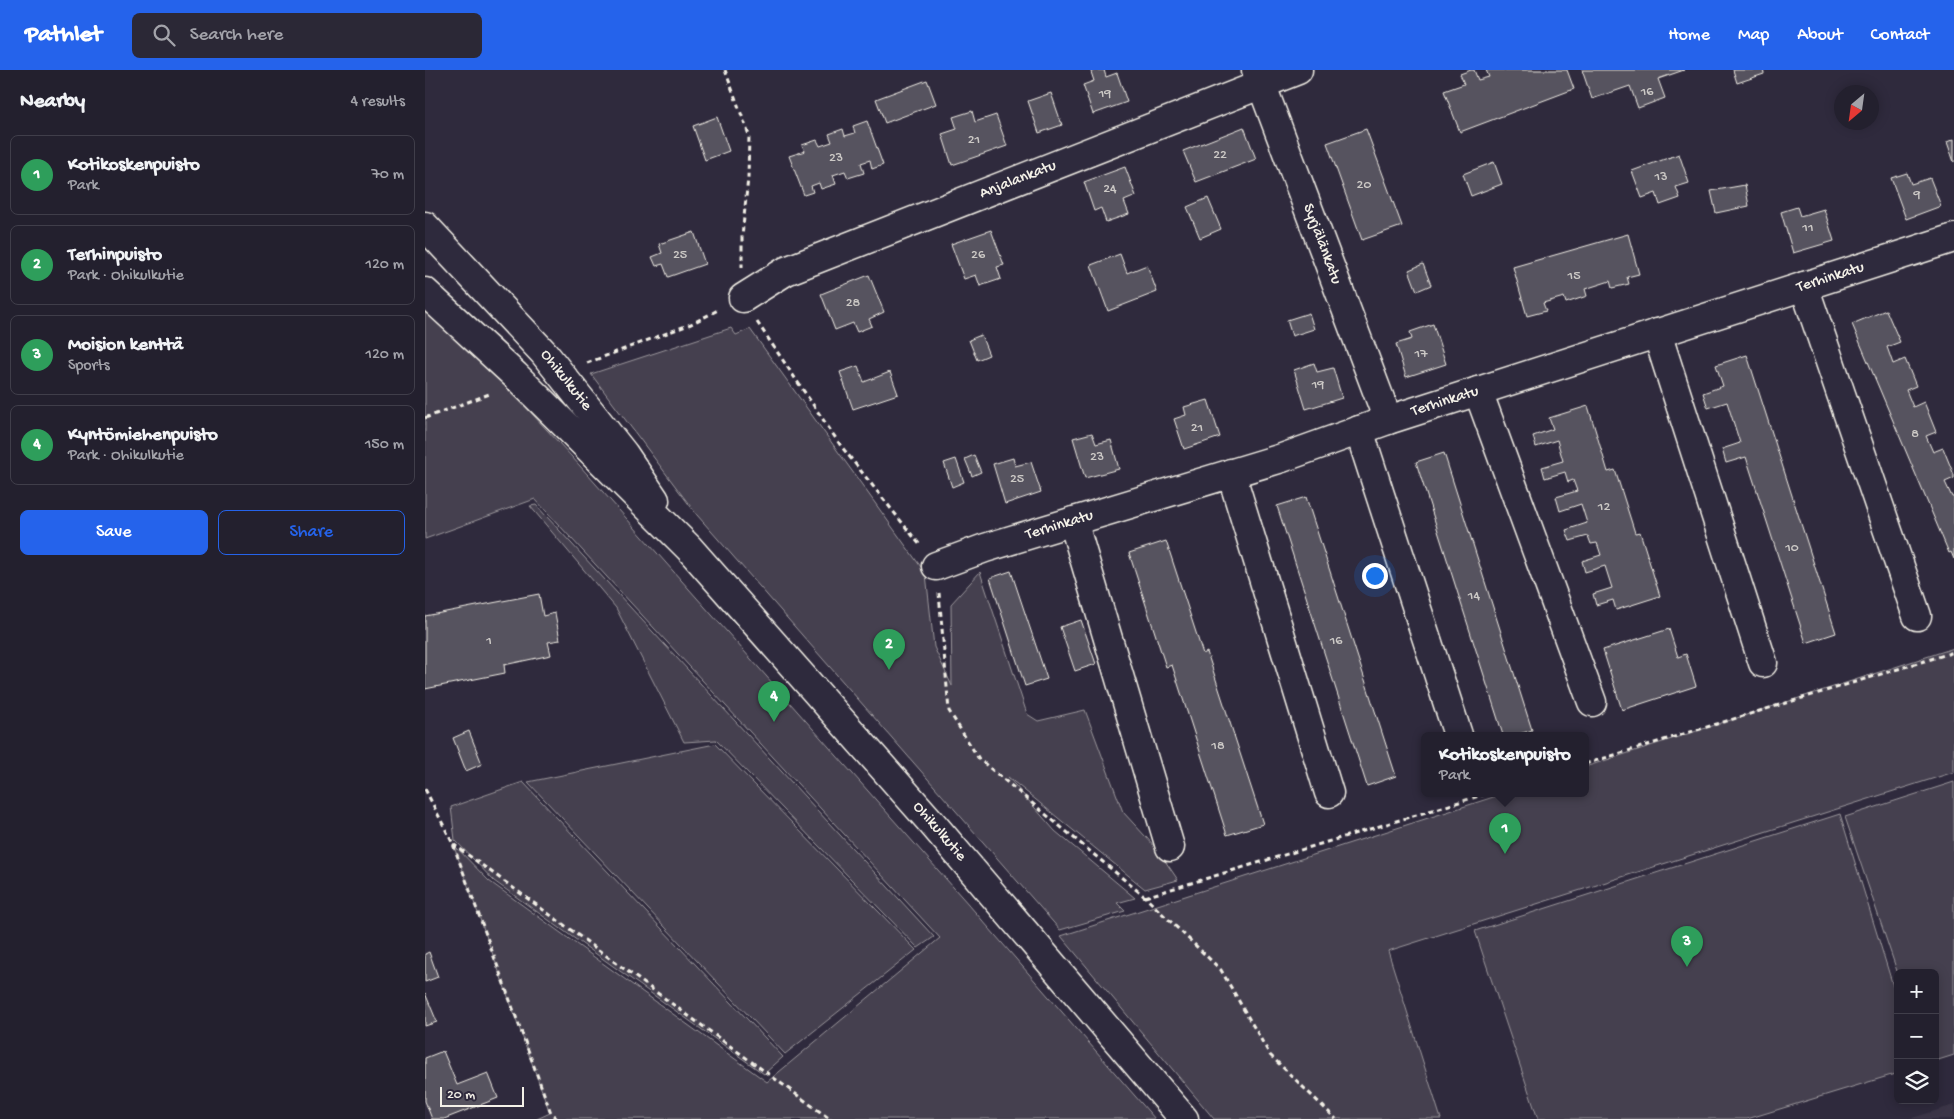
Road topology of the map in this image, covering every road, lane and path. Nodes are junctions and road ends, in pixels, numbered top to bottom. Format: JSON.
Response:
{"nodes":[{"id":1,"x":725,"y":70,"type":"edge"},
{"id":2,"x":1298,"y":70,"type":"edge"},
{"id":3,"x":1258,"y":77,"type":"edge"},
{"id":4,"x":425,"y":226,"type":"edge"},
{"id":5,"x":1954,"y":238,"type":"edge"},
{"id":6,"x":1804,"y":286,"type":"junction"},
{"id":7,"x":425,"y":292,"type":"edge"},
{"id":8,"x":743,"y":298,"type":"junction"},
{"id":9,"x":1657,"y":333,"type":"junction"},
{"id":10,"x":585,"y":364,"type":"dead end"},
{"id":11,"x":1477,"y":391,"type":"junction"},
{"id":12,"x":493,"y":393,"type":"dead end"},
{"id":13,"x":425,"y":418,"type":"edge"},
{"id":14,"x":1388,"y":420,"type":"junction"},
{"id":15,"x":1359,"y":430,"type":"junction"},
{"id":16,"x":1231,"y":473,"type":"junction"},
{"id":17,"x":1073,"y":521,"type":"junction"},
{"id":18,"x":689,"y":548,"type":"junction"},
{"id":19,"x":936,"y":566,"type":"junction"},
{"id":20,"x":1917,"y":616,"type":"dead end"},
{"id":21,"x":1954,"y":652,"type":"edge"},
{"id":22,"x":1763,"y":663,"type":"dead end"},
{"id":23,"x":1592,"y":702,"type":"dead end"},
{"id":24,"x":1457,"y":732,"type":"edge"},
{"id":25,"x":1589,"y":763,"type":"edge"},
{"id":26,"x":425,"y":789,"type":"edge"},
{"id":27,"x":1329,"y":793,"type":"dead end"},
{"id":28,"x":1476,"y":797,"type":"edge"},
{"id":29,"x":453,"y":844,"type":"junction"},
{"id":30,"x":1170,"y":847,"type":"dead end"},
{"id":31,"x":1145,"y":897,"type":"junction"},
{"id":32,"x":557,"y":1119,"type":"edge"},
{"id":33,"x":830,"y":1119,"type":"edge"},
{"id":34,"x":1184,"y":1119,"type":"edge"},
{"id":35,"x":1336,"y":1119,"type":"edge"}],
"edges":[{"from":1,"to":8,"type":"path"},
{"from":2,"to":3,"type":"street","name":"Anjalankatu"},
{"from":3,"to":8,"type":"street","name":"Anjalankatu"},
{"from":3,"to":14,"type":"street","name":"Syrjälänkatu"},
{"from":4,"to":18,"type":"street","name":"Ohikulkutie"},
{"from":5,"to":6,"type":"street","name":"Terhinkatu"},
{"from":6,"to":9,"type":"street","name":"Terhinkatu"},
{"from":6,"to":20,"type":"street"},
{"from":7,"to":18,"type":"street","name":"Ohikulkutie"},
{"from":8,"to":10,"type":"path"},
{"from":8,"to":19,"type":"path"},
{"from":9,"to":11,"type":"street","name":"Terhinkatu"},
{"from":9,"to":22,"type":"street"},
{"from":11,"to":14,"type":"street","name":"Terhinkatu"},
{"from":11,"to":23,"type":"street"},
{"from":12,"to":13,"type":"path"},
{"from":14,"to":15,"type":"street","name":"Terhinkatu"},
{"from":15,"to":16,"type":"street","name":"Terhinkatu"},
{"from":15,"to":24,"type":"street"},
{"from":16,"to":17,"type":"street","name":"Terhinkatu"},
{"from":16,"to":27,"type":"street"},
{"from":17,"to":19,"type":"street","name":"Terhinkatu"},
{"from":17,"to":30,"type":"street"},
{"from":18,"to":34,"type":"street","name":"Ohikulkutie"},
{"from":19,"to":31,"type":"path"},
{"from":21,"to":25,"type":"path"},
{"from":26,"to":29,"type":"path"},
{"from":28,"to":31,"type":"path"},
{"from":29,"to":32,"type":"path"},
{"from":29,"to":33,"type":"path"},
{"from":31,"to":35,"type":"path"}]}
